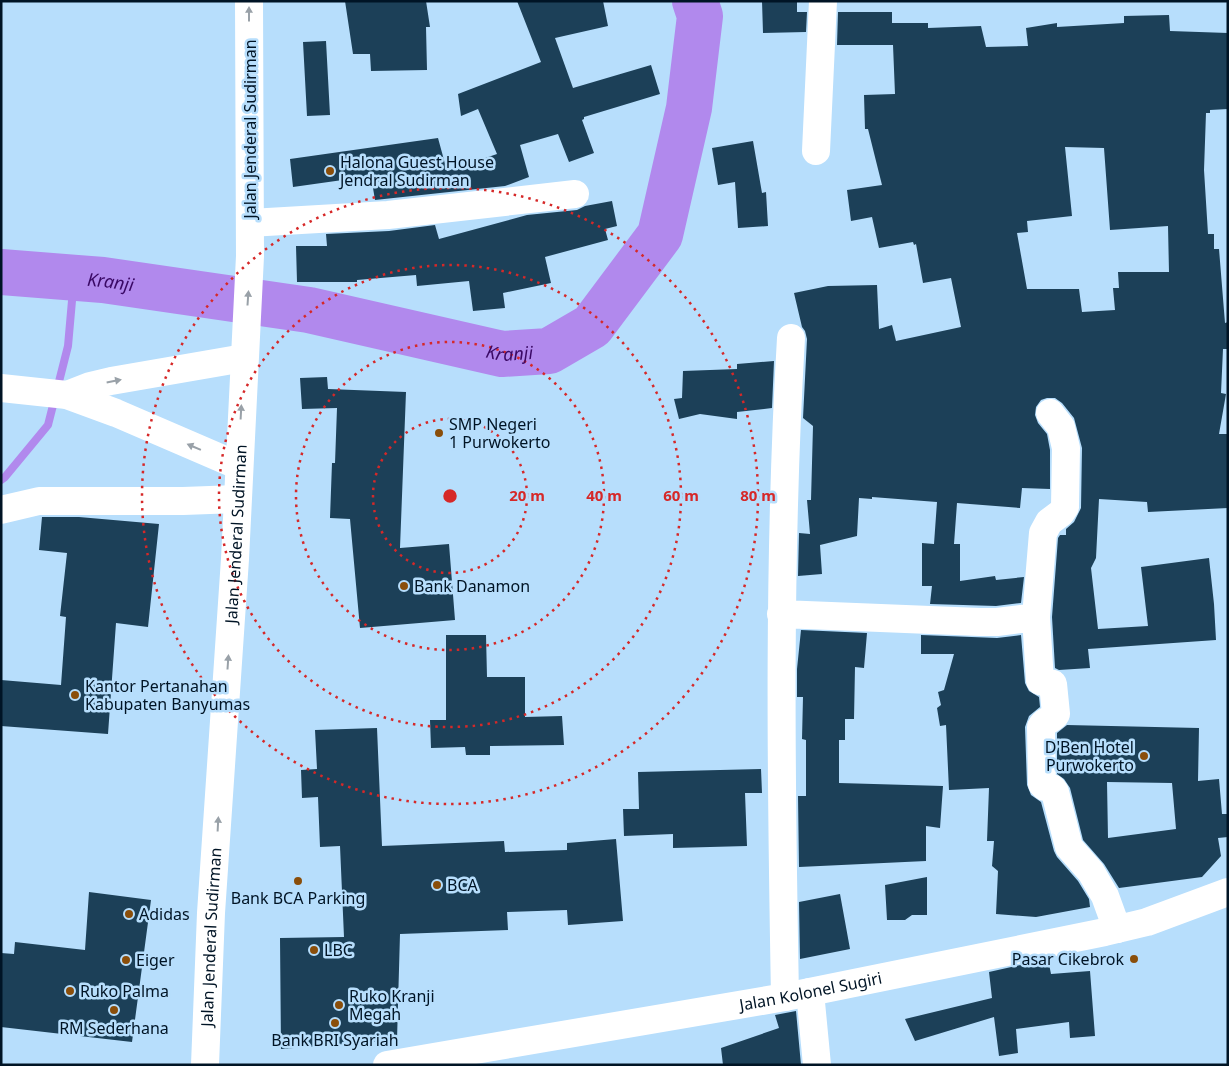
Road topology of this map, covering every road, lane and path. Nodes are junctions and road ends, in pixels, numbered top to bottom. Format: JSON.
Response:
{"nodes":[{"id":1,"x":249,"y":1,"type":"edge"},
{"id":2,"x":822,"y":1,"type":"edge"},
{"id":3,"x":816,"y":151,"type":"dead end"},
{"id":4,"x":575,"y":194,"type":"dead end"},
{"id":5,"x":250,"y":223,"type":"junction"},
{"id":6,"x":791,"y":338,"type":"dead end"},
{"id":7,"x":245,"y":350,"type":"junction"},
{"id":8,"x":1,"y":388,"type":"edge"},
{"id":9,"x":67,"y":395,"type":"junction"},
{"id":10,"x":1050,"y":412,"type":"dead end"},
{"id":11,"x":238,"y":466,"type":"junction"},
{"id":12,"x":237,"y":499,"type":"junction"},
{"id":13,"x":1,"y":510,"type":"edge"},
{"id":14,"x":781,"y":614,"type":"junction"},
{"id":15,"x":1036,"y":617,"type":"junction"},
{"id":16,"x":1228,"y":892,"type":"edge"},
{"id":17,"x":1117,"y":928,"type":"junction"},
{"id":18,"x":798,"y":994,"type":"junction"},
{"id":19,"x":205,"y":1065,"type":"edge"},
{"id":20,"x":387,"y":1065,"type":"edge"},
{"id":21,"x":817,"y":1065,"type":"edge"}],
"edges":[{"from":5,"to":1,"type":"street","name":"Jalan Jenderal Sudirman","one_way":true},
{"from":2,"to":3,"type":"street"},
{"from":4,"to":5,"type":"street"},
{"from":7,"to":5,"type":"street","name":"Jalan Jenderal Sudirman","one_way":true},
{"from":6,"to":14,"type":"street"},
{"from":9,"to":7,"type":"street","one_way":true},
{"from":11,"to":7,"type":"street","name":"Jalan Jenderal Sudirman","one_way":true},
{"from":8,"to":9,"type":"street"},
{"from":11,"to":9,"type":"street","one_way":true},
{"from":10,"to":15,"type":"street"},
{"from":11,"to":12,"type":"street","name":"Jalan Jenderal Sudirman"},
{"from":12,"to":13,"type":"street"},
{"from":19,"to":12,"type":"street","name":"Jalan Jenderal Sudirman","one_way":true},
{"from":14,"to":15,"type":"street"},
{"from":14,"to":18,"type":"street"},
{"from":15,"to":17,"type":"street"},
{"from":16,"to":17,"type":"street","name":"Jalan Kolonel Sugiri"},
{"from":17,"to":18,"type":"street","name":"Jalan Kolonel Sugiri"},
{"from":18,"to":20,"type":"street","name":"Jalan Kolonel Sugiri"},
{"from":18,"to":21,"type":"street"}]}
